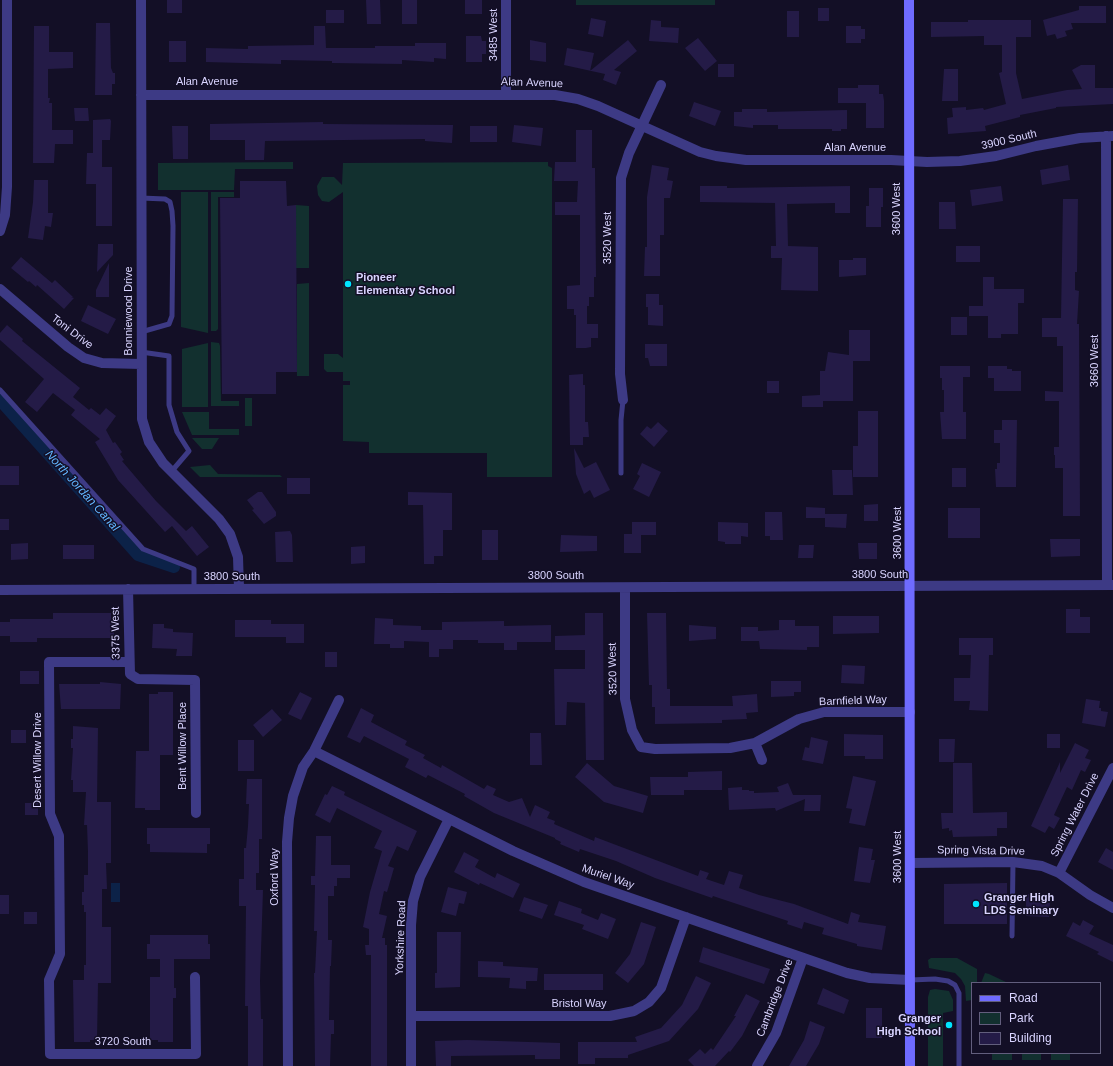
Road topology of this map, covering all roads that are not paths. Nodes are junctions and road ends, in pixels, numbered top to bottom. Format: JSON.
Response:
{"nodes":[{"id":1,"x":7,"y":0,"type":"edge"},
{"id":2,"x":141,"y":0,"type":"edge"},
{"id":3,"x":506,"y":0,"type":"edge"},
{"id":4,"x":909,"y":0,"type":"edge"},
{"id":5,"x":661,"y":85,"type":"dead end"},
{"id":6,"x":506,"y":94,"type":"junction"},
{"id":7,"x":141,"y":95,"type":"junction"},
{"id":8,"x":641,"y":126,"type":"junction"},
{"id":9,"x":1110,"y":136,"type":"edge"},
{"id":10,"x":909,"y":161,"type":"junction"},
{"id":11,"x":141,"y":198,"type":"junction"},
{"id":12,"x":0,"y":231,"type":"edge"},
{"id":13,"x":0,"y":290,"type":"edge"},
{"id":14,"x":141,"y":332,"type":"junction"},
{"id":15,"x":141,"y":352,"type":"junction"},
{"id":16,"x":141,"y":364,"type":"junction"},
{"id":17,"x":0,"y":390,"type":"edge"},
{"id":18,"x":623,"y":400,"type":"joint"},
{"id":19,"x":171,"y":472,"type":"junction"},
{"id":20,"x":621,"y":473,"type":"dead end"},
{"id":21,"x":1110,"y":586,"type":"edge"},
{"id":22,"x":910,"y":587,"type":"junction"},
{"id":23,"x":624,"y":588,"type":"junction"},
{"id":24,"x":128,"y":589,"type":"junction"},
{"id":25,"x":194,"y":589,"type":"junction"},
{"id":26,"x":239,"y":589,"type":"junction"},
{"id":27,"x":0,"y":590,"type":"edge"},
{"id":28,"x":129,"y":662,"type":"junction"},
{"id":29,"x":195,"y":680,"type":"joint"},
{"id":30,"x":339,"y":700,"type":"dead end"},
{"id":31,"x":910,"y":712,"type":"junction"},
{"id":32,"x":755,"y":743,"type":"junction"},
{"id":33,"x":641,"y":747,"type":"joint"},
{"id":34,"x":314,"y":751,"type":"junction"},
{"id":35,"x":762,"y":760,"type":"dead end"},
{"id":36,"x":1113,"y":768,"type":"edge"},
{"id":37,"x":196,"y":813,"type":"dead end"},
{"id":38,"x":449,"y":819,"type":"junction"},
{"id":39,"x":1013,"y":862,"type":"junction"},
{"id":40,"x":910,"y":863,"type":"junction"},
{"id":41,"x":1059,"y":873,"type":"junction"},
{"id":42,"x":1113,"y":908,"type":"edge"},
{"id":43,"x":686,"y":917,"type":"junction"},
{"id":44,"x":1012,"y":936,"type":"dead end"},
{"id":45,"x":803,"y":958,"type":"junction"},
{"id":46,"x":196,"y":977,"type":"dead end"},
{"id":47,"x":910,"y":980,"type":"junction"},
{"id":48,"x":411,"y":1016,"type":"junction"},
{"id":49,"x":50,"y":1054,"type":"joint"},
{"id":50,"x":288,"y":1066,"type":"edge"},
{"id":51,"x":411,"y":1066,"type":"edge"},
{"id":52,"x":757,"y":1066,"type":"edge"},
{"id":53,"x":910,"y":1066,"type":"edge"},
{"id":54,"x":959,"y":1066,"type":"edge"}],
"edges":[{"from":1,"to":12,"type":"street"},
{"from":2,"to":7,"type":"street","name":"Bonniewood Drive"},
{"from":3,"to":6,"type":"street","name":"3485 West"},
{"from":4,"to":10,"type":"street","name":"3600 West"},
{"from":5,"to":8,"type":"street","name":"3520 West"},
{"from":6,"to":7,"type":"street","name":"Alan Avenue"},
{"from":6,"to":8,"type":"street","name":"Alan Avenue"},
{"from":7,"to":11,"type":"street","name":"Bonniewood Drive"},
{"from":8,"to":10,"type":"street","name":"Alan Avenue"},
{"from":8,"to":18,"type":"street","name":"3520 West"},
{"from":9,"to":10,"type":"street","name":"3900 South"},
{"from":9,"to":21,"type":"street","name":"3660 West"},
{"from":10,"to":22,"type":"street","name":"3600 West"},
{"from":11,"to":14,"type":"street","name":"Bonniewood Drive"},
{"from":11,"to":14,"type":"lane"},
{"from":13,"to":16,"type":"street","name":"Toni Drive"},
{"from":14,"to":15,"type":"street","name":"Bonniewood Drive"},
{"from":15,"to":16,"type":"street","name":"Bonniewood Drive"},
{"from":15,"to":19,"type":"lane"},
{"from":16,"to":19,"type":"street","name":"Bonniewood Drive"},
{"from":17,"to":25,"type":"lane"},
{"from":18,"to":20,"type":"lane"},
{"from":19,"to":26,"type":"street","name":"Bonniewood Drive"},
{"from":21,"to":22,"type":"street","name":"3800 South"},
{"from":22,"to":23,"type":"street","name":"3800 South"},
{"from":22,"to":31,"type":"street","name":"3600 West"},
{"from":23,"to":26,"type":"street","name":"3800 South"},
{"from":23,"to":33,"type":"street","name":"3520 West"},
{"from":24,"to":25,"type":"street","name":"3800 South"},
{"from":24,"to":27,"type":"street","name":"3800 South"},
{"from":24,"to":28,"type":"street","name":"3375 West"},
{"from":25,"to":26,"type":"street","name":"3800 South"},
{"from":28,"to":29,"type":"street","name":"3375 West"},
{"from":28,"to":49,"type":"street","name":"Desert Willow Drive"},
{"from":29,"to":37,"type":"street","name":"Bent Willow Place"},
{"from":30,"to":34,"type":"street","name":"Oxford Way"},
{"from":31,"to":32,"type":"street","name":"Barnfield Way"},
{"from":31,"to":40,"type":"street","name":"3600 West"},
{"from":32,"to":33,"type":"street","name":"Barnfield Way"},
{"from":32,"to":35,"type":"street"},
{"from":34,"to":38,"type":"street","name":"Muriel Way"},
{"from":34,"to":50,"type":"street","name":"Oxford Way"},
{"from":36,"to":41,"type":"street","name":"Spring Water Drive"},
{"from":38,"to":43,"type":"street","name":"Muriel Way"},
{"from":38,"to":48,"type":"street","name":"Yorkshire Road"},
{"from":39,"to":40,"type":"street","name":"Spring Vista Drive"},
{"from":39,"to":41,"type":"street","name":"Spring Vista Drive"},
{"from":39,"to":44,"type":"lane"},
{"from":40,"to":47,"type":"street","name":"3600 West"},
{"from":41,"to":42,"type":"street","name":"Spring Vista Drive"},
{"from":43,"to":45,"type":"street","name":"Muriel Way"},
{"from":43,"to":48,"type":"street","name":"Bristol Way"},
{"from":45,"to":47,"type":"street","name":"Muriel Way"},
{"from":45,"to":52,"type":"street","name":"Cambridge Drive"},
{"from":46,"to":49,"type":"street","name":"3720 South"},
{"from":47,"to":53,"type":"street","name":"3600 West"},
{"from":47,"to":54,"type":"lane"},
{"from":48,"to":51,"type":"street","name":"Yorkshire Road"}]}
